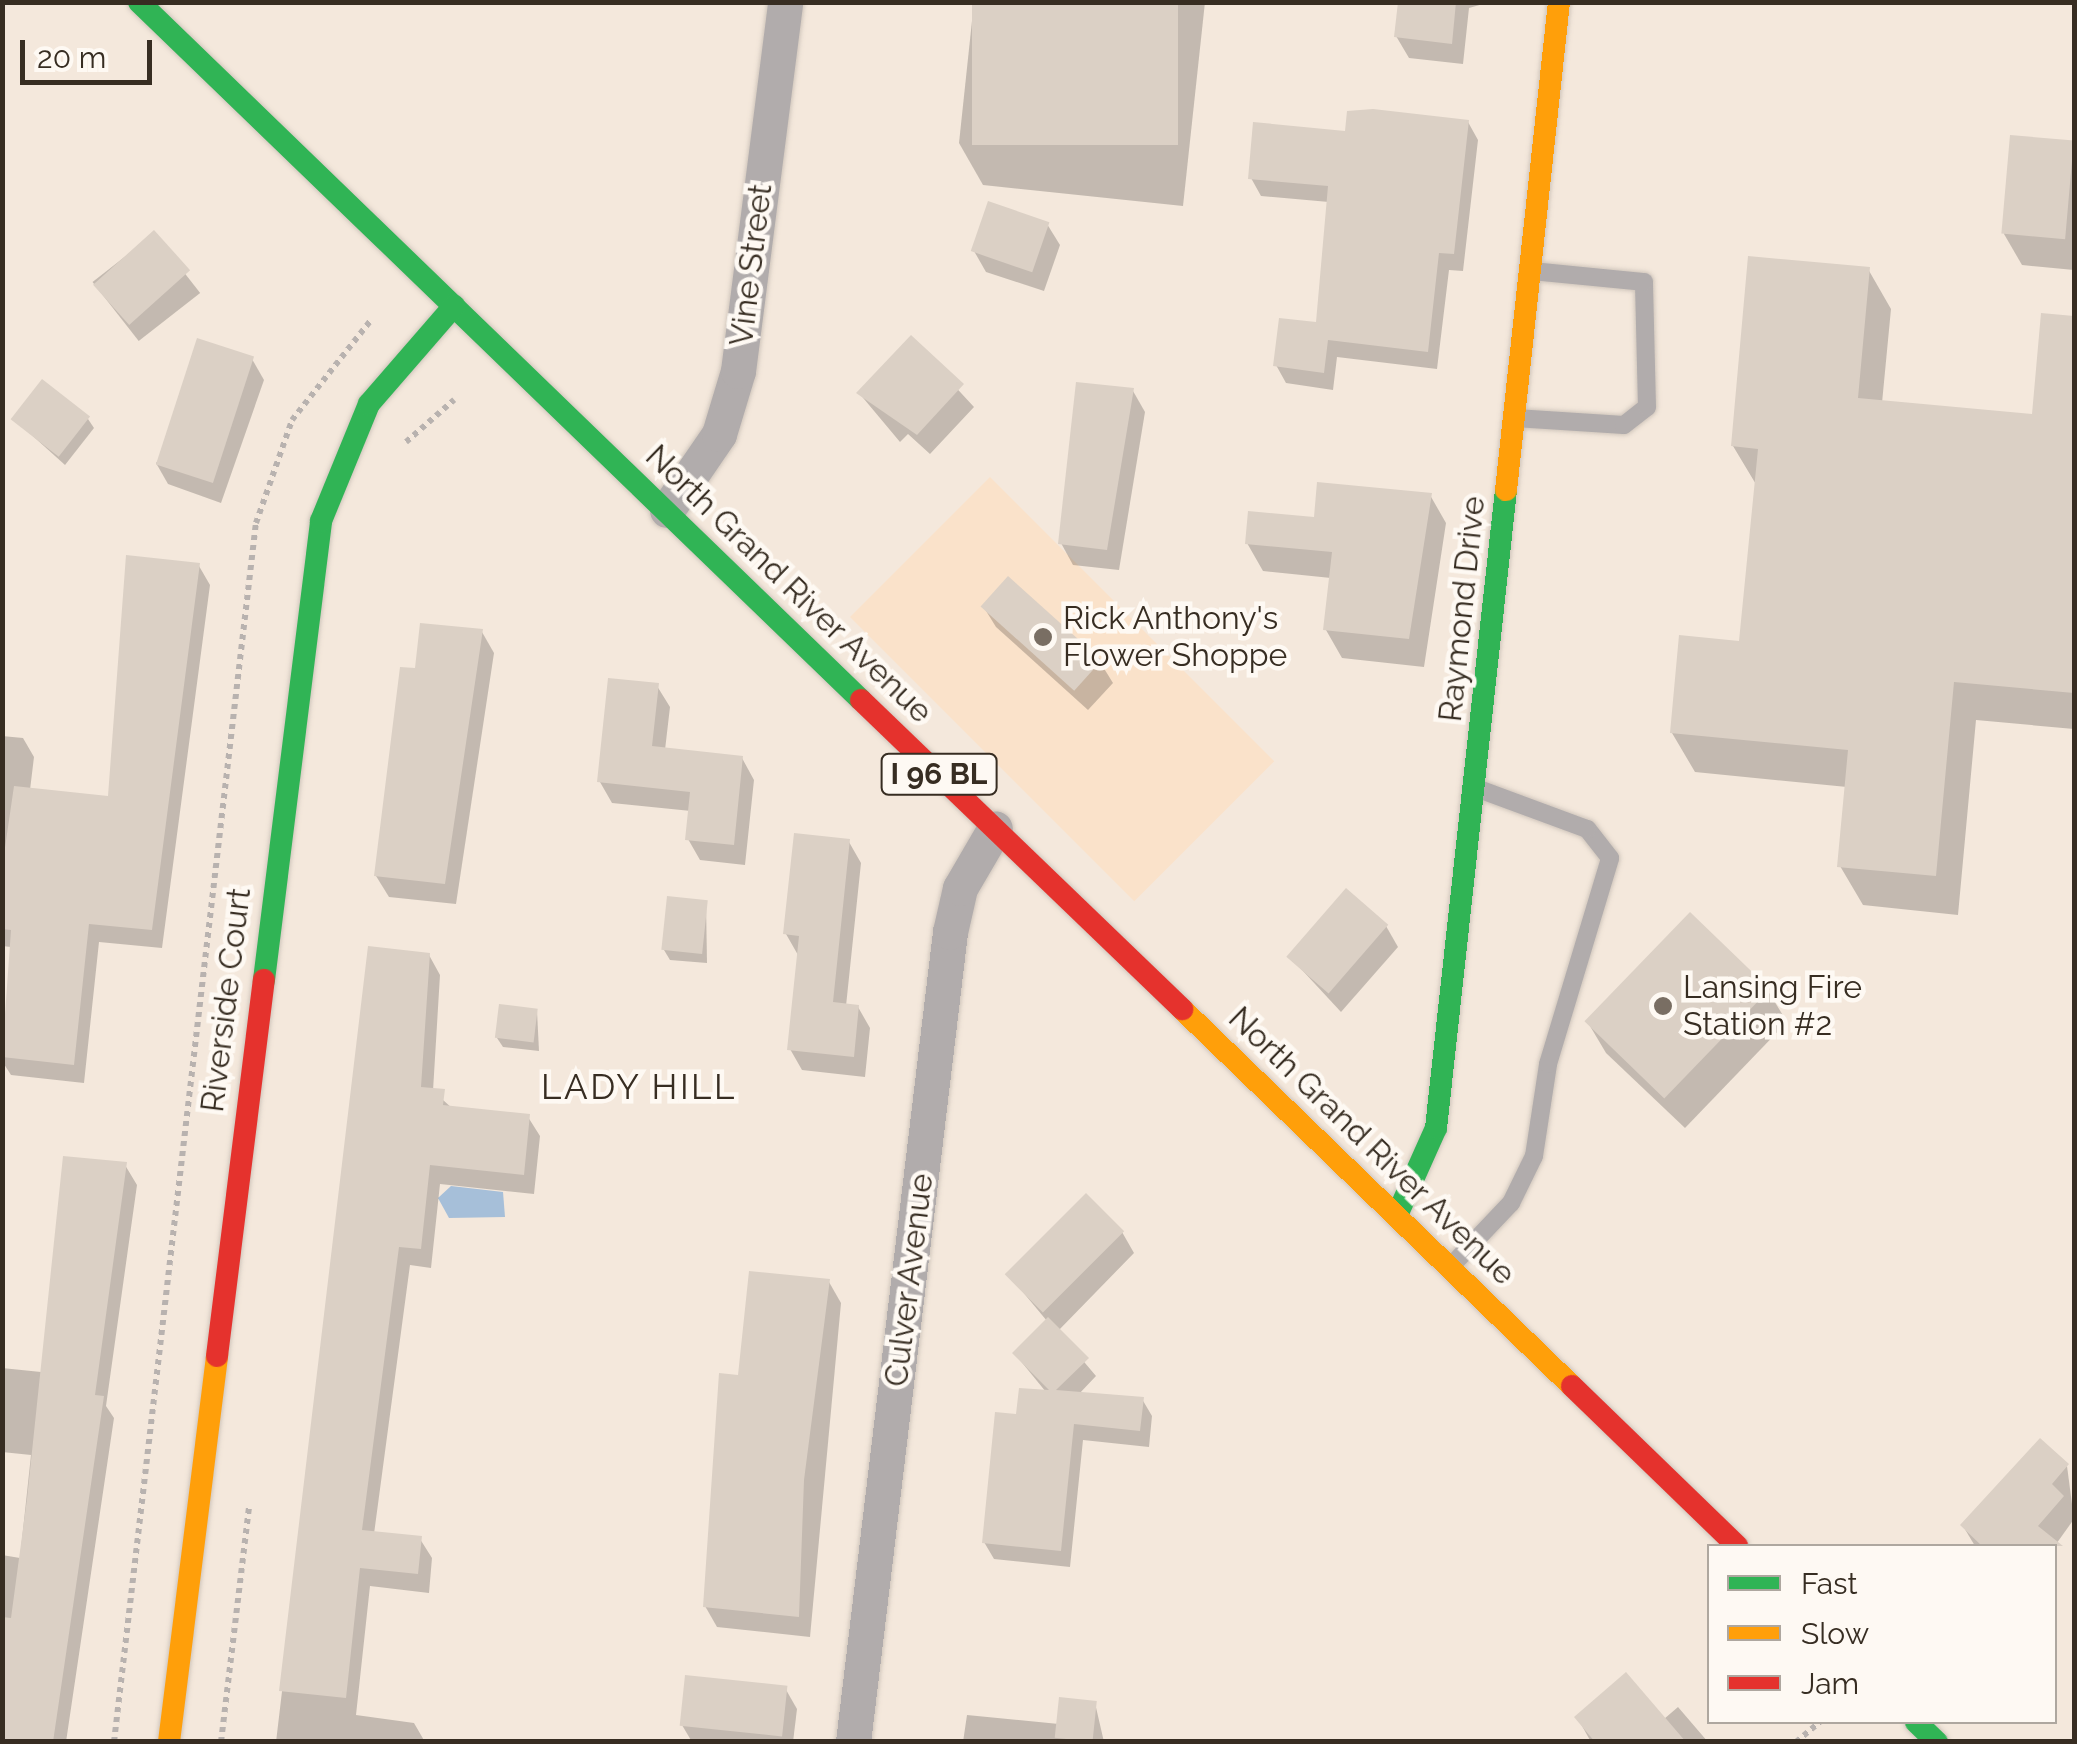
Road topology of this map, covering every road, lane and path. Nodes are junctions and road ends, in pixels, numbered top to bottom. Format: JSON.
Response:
{"nodes":[{"id":1,"x":140,"y":2,"type":"edge"},
{"id":2,"x":785,"y":2,"type":"edge"},
{"id":3,"x":1559,"y":2,"type":"edge"},
{"id":4,"x":1530,"y":270,"type":"junction"},
{"id":5,"x":454,"y":306,"type":"junction"},
{"id":6,"x":371,"y":320,"type":"dead end"},
{"id":7,"x":454,"y":400,"type":"dead end"},
{"id":8,"x":1514,"y":418,"type":"junction"},
{"id":9,"x":400,"y":452,"type":"dead end"},
{"id":10,"x":667,"y":510,"type":"junction"},
{"id":11,"x":1476,"y":788,"type":"junction"},
{"id":12,"x":995,"y":828,"type":"junction"},
{"id":13,"x":1398,"y":1213,"type":"junction"},
{"id":14,"x":1450,"y":1266,"type":"junction"},
{"id":15,"x":252,"y":1485,"type":"dead end"},
{"id":16,"x":1735,"y":1544,"type":"edge"},
{"id":17,"x":1818,"y":1724,"type":"edge"},
{"id":18,"x":1918,"y":1724,"type":"edge"},
{"id":19,"x":114,"y":1742,"type":"edge"},
{"id":20,"x":169,"y":1742,"type":"edge"},
{"id":21,"x":221,"y":1742,"type":"edge"},
{"id":22,"x":853,"y":1742,"type":"edge"},
{"id":23,"x":1796,"y":1742,"type":"edge"},
{"id":24,"x":1937,"y":1742,"type":"edge"}],
"edges":[{"from":1,"to":5,"type":"street","name":"North Grand River Avenue","number":"I 96 BL"},
{"from":2,"to":10,"type":"street","name":"Vine Street"},
{"from":3,"to":4,"type":"street","name":"Raymond Drive"},
{"from":4,"to":8,"type":"street","name":"Raymond Drive"},
{"from":4,"to":8,"type":"lane"},
{"from":5,"to":10,"type":"street","name":"North Grand River Avenue","number":"I 96 BL"},
{"from":5,"to":20,"type":"street","name":"Riverside Court"},
{"from":6,"to":19,"type":"path"},
{"from":7,"to":9,"type":"path"},
{"from":8,"to":11,"type":"street","name":"Raymond Drive"},
{"from":10,"to":12,"type":"street","name":"North Grand River Avenue","number":"I 96 BL"},
{"from":11,"to":13,"type":"street","name":"Raymond Drive"},
{"from":11,"to":14,"type":"lane"},
{"from":12,"to":13,"type":"street","name":"North Grand River Avenue","number":"I 96 BL"},
{"from":12,"to":22,"type":"street","name":"Culver Avenue"},
{"from":13,"to":14,"type":"street","name":"North Grand River Avenue","number":"I 96 BL"},
{"from":14,"to":16,"type":"street","name":"North Grand River Avenue","number":"I 96 BL"},
{"from":15,"to":21,"type":"path"},
{"from":17,"to":23,"type":"path"},
{"from":18,"to":24,"type":"street"}]}
